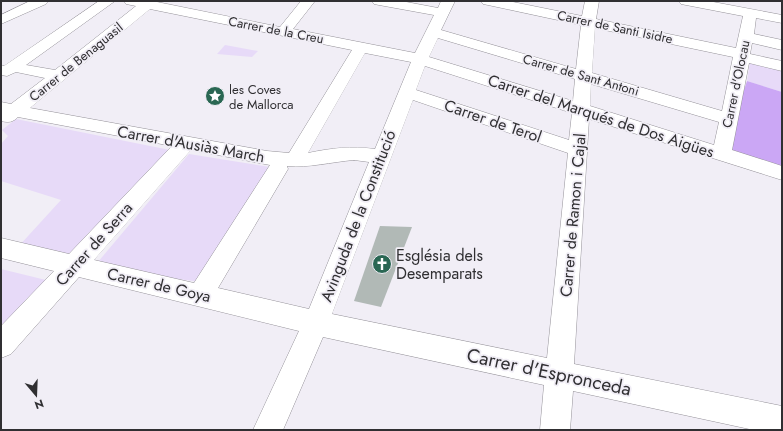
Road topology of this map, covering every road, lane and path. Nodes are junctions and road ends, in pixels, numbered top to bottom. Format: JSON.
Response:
{"nodes":[{"id":1,"x":41,"y":1,"type":"edge"},
{"id":2,"x":108,"y":1,"type":"edge"},
{"id":3,"x":131,"y":1,"type":"edge"},
{"id":4,"x":308,"y":1,"type":"edge"},
{"id":5,"x":379,"y":1,"type":"edge"},
{"id":6,"x":488,"y":1,"type":"edge"},
{"id":7,"x":686,"y":1,"type":"edge"},
{"id":8,"x":708,"y":1,"type":"edge"},
{"id":9,"x":149,"y":2,"type":"edge"},
{"id":10,"x":539,"y":6,"type":"edge"},
{"id":11,"x":740,"y":8,"type":"edge"},
{"id":12,"x":590,"y":11,"type":"edge"},
{"id":13,"x":441,"y":15,"type":"edge"},
{"id":14,"x":782,"y":16,"type":"edge"},
{"id":15,"x":1,"y":20,"type":"edge"},
{"id":16,"x":782,"y":20,"type":"edge"},
{"id":17,"x":284,"y":31,"type":"junction"},
{"id":18,"x":746,"y":37,"type":"junction"},
{"id":19,"x":782,"y":45,"type":"edge"},
{"id":20,"x":361,"y":47,"type":"junction"},
{"id":21,"x":741,"y":55,"type":"junction"},
{"id":22,"x":420,"y":59,"type":"junction"},
{"id":23,"x":782,"y":66,"type":"edge"},
{"id":24,"x":7,"y":69,"type":"edge"},
{"id":25,"x":59,"y":76,"type":"junction"},
{"id":26,"x":584,"y":76,"type":"junction"},
{"id":27,"x":407,"y":92,"type":"junction"},
{"id":28,"x":582,"y":109,"type":"junction"},
{"id":29,"x":6,"y":114,"type":"edge"},
{"id":30,"x":729,"y":119,"type":"junction"},
{"id":31,"x":186,"y":143,"type":"junction"},
{"id":32,"x":578,"y":150,"type":"junction"},
{"id":33,"x":722,"y":154,"type":"junction"},
{"id":34,"x":381,"y":157,"type":"junction"},
{"id":35,"x":286,"y":165,"type":"junction"},
{"id":36,"x":782,"y":172,"type":"edge"},
{"id":37,"x":1,"y":248,"type":"edge"},
{"id":38,"x":75,"y":265,"type":"junction"},
{"id":39,"x":200,"y":295,"type":"junction"},
{"id":40,"x":316,"y":323,"type":"junction"},
{"id":41,"x":1,"y":345,"type":"edge"},
{"id":42,"x":560,"y":374,"type":"junction"},
{"id":43,"x":782,"y":421,"type":"edge"},
{"id":44,"x":268,"y":430,"type":"edge"},
{"id":45,"x":555,"y":430,"type":"edge"}],
"edges":[{"from":1,"to":15,"type":"street"},
{"from":2,"to":24,"type":"street"},
{"from":3,"to":9,"type":"street","name":"Carrer de la Creu"},
{"from":4,"to":17,"type":"street"},
{"from":5,"to":13,"type":"street","name":"Carrer de Sant Antoni"},
{"from":6,"to":10,"type":"street","name":"Carrer de Santi Isidre"},
{"from":7,"to":11,"type":"street"},
{"from":8,"to":11,"type":"street"},
{"from":9,"to":17,"type":"street","name":"Carrer de la Creu"},
{"from":9,"to":25,"type":"street","name":"Carrer de Benaguasil"},
{"from":10,"to":12,"type":"street","name":"Carrer de Santi Isidre"},
{"from":11,"to":14,"type":"street"},
{"from":11,"to":16,"type":"street"},
{"from":11,"to":18,"type":"street","name":"Carrer d'Olocau"},
{"from":12,"to":21,"type":"street","name":"Carrer de Santi Isidre"},
{"from":12,"to":26,"type":"street","name":"Carrer de Ramon i Cajal"},
{"from":13,"to":22,"type":"street","name":"Avinguda de la Constitució"},
{"from":13,"to":26,"type":"street","name":"Carrer de Sant Antoni"},
{"from":17,"to":20,"type":"street","name":"Carrer de la Creu"},
{"from":18,"to":19,"type":"street"},
{"from":18,"to":21,"type":"street","name":"Carrer d'Olocau"},
{"from":20,"to":22,"type":"street","name":"Carrer de la Creu"},
{"from":20,"to":35,"type":"street"},
{"from":21,"to":23,"type":"street","name":"Carrer de Santi Isidre"},
{"from":21,"to":30,"type":"street","name":"Carrer d'Olocau"},
{"from":22,"to":27,"type":"street","name":"Avinguda de la Constitució"},
{"from":22,"to":28,"type":"street","name":"Carrer del Marqués de Dos Aigües"},
{"from":24,"to":25,"type":"street"},
{"from":25,"to":29,"type":"street","name":"Carrer de Benaguasil"},
{"from":26,"to":28,"type":"street","name":"Carrer de Ramon i Cajal"},
{"from":26,"to":30,"type":"street","name":"Carrer de Sant Antoni"},
{"from":27,"to":32,"type":"street","name":"Carrer de Terol"},
{"from":27,"to":34,"type":"street","name":"Avinguda de la Constitució"},
{"from":28,"to":32,"type":"street","name":"Carrer de Ramon i Cajal"},
{"from":28,"to":33,"type":"street","name":"Carrer del Marqués de Dos Aigües"},
{"from":29,"to":31,"type":"street","name":"Carrer d'Ausiàs March"},
{"from":30,"to":33,"type":"street","name":"Carrer d'Olocau"},
{"from":31,"to":35,"type":"street","name":"Carrer d'Ausiàs March"},
{"from":31,"to":38,"type":"street","name":"Carrer de Serra"},
{"from":32,"to":42,"type":"street","name":"Carrer de Ramon i Cajal"},
{"from":33,"to":36,"type":"street","name":"Carrer del Marqués de Dos Aigües"},
{"from":34,"to":35,"type":"street","name":"Carrer d'Ausiàs March"},
{"from":34,"to":40,"type":"street","name":"Avinguda de la Constitució"},
{"from":35,"to":39,"type":"street"},
{"from":37,"to":38,"type":"street","name":"Carrer de Goya"},
{"from":38,"to":39,"type":"street","name":"Carrer de Goya"},
{"from":38,"to":41,"type":"street","name":"Carrer de Serra"},
{"from":39,"to":40,"type":"street","name":"Carrer de Goya"},
{"from":40,"to":42,"type":"street","name":"Carrer d'Espronceda"},
{"from":40,"to":44,"type":"street","name":"Avinguda de la Constitució"},
{"from":42,"to":43,"type":"street","name":"Carrer d'Espronceda"},
{"from":42,"to":45,"type":"street","name":"Carrer de Ramon i Cajal"}]}
